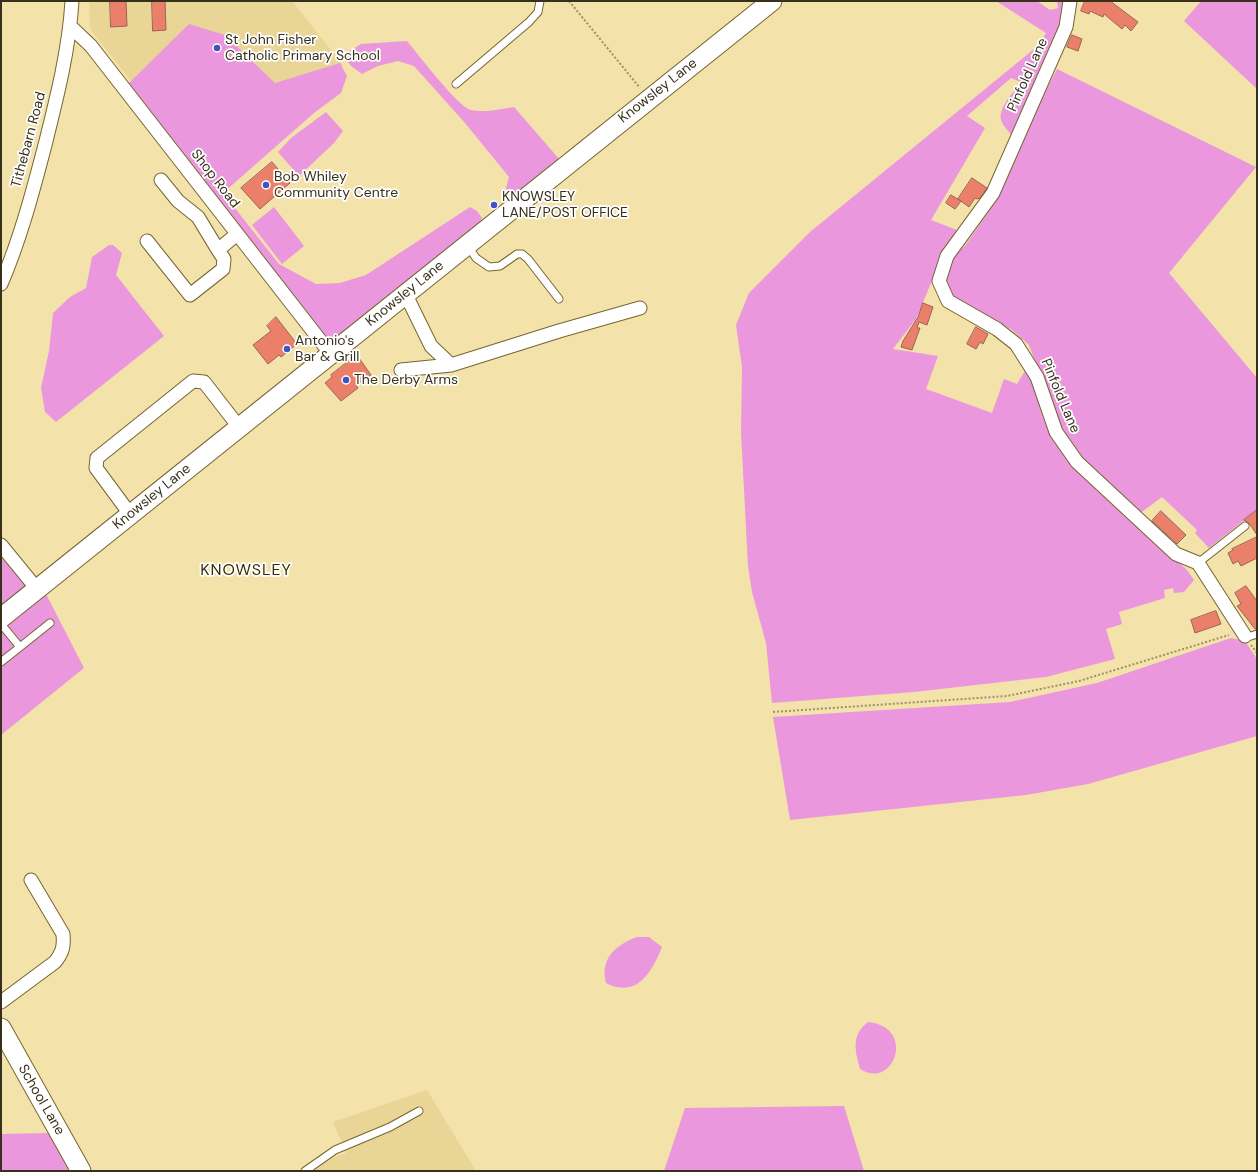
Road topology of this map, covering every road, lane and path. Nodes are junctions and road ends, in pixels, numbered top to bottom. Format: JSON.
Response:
{"nodes":[{"id":1,"x":72,"y":1,"type":"edge"},
{"id":2,"x":540,"y":1,"type":"edge"},
{"id":3,"x":569,"y":1,"type":"edge"},
{"id":4,"x":772,"y":1,"type":"edge"},
{"id":5,"x":1070,"y":1,"type":"edge"},
{"id":6,"x":71,"y":27,"type":"junction"},
{"id":7,"x":456,"y":84,"type":"dead end"},
{"id":8,"x":649,"y":98,"type":"junction"},
{"id":9,"x":162,"y":180,"type":"dead end"},
{"id":10,"x":237,"y":234,"type":"junction"},
{"id":11,"x":147,"y":241,"type":"dead end"},
{"id":12,"x":467,"y":244,"type":"junction"},
{"id":13,"x":218,"y":250,"type":"junction"},
{"id":14,"x":1,"y":284,"type":"edge"},
{"id":15,"x":405,"y":293,"type":"junction"},
{"id":16,"x":559,"y":299,"type":"dead end"},
{"id":17,"x":640,"y":308,"type":"dead end"},
{"id":18,"x":330,"y":353,"type":"junction"},
{"id":19,"x":451,"y":365,"type":"junction"},
{"id":20,"x":401,"y":370,"type":"dead end"},
{"id":21,"x":238,"y":427,"type":"junction"},
{"id":22,"x":130,"y":514,"type":"junction"},
{"id":23,"x":1245,"y":526,"type":"dead end"},
{"id":24,"x":1,"y":545,"type":"edge"},
{"id":25,"x":1198,"y":563,"type":"junction"},
{"id":26,"x":37,"y":589,"type":"junction"},
{"id":27,"x":1,"y":618,"type":"edge"},
{"id":28,"x":50,"y":623,"type":"dead end"},
{"id":29,"x":1,"y":624,"type":"edge"},
{"id":30,"x":1248,"y":634,"type":"edge"},
{"id":31,"x":20,"y":647,"type":"junction"},
{"id":32,"x":1,"y":662,"type":"edge"},
{"id":33,"x":773,"y":712,"type":"dead end"},
{"id":34,"x":31,"y":880,"type":"dead end"},
{"id":35,"x":1,"y":1002,"type":"edge"},
{"id":36,"x":1,"y":1028,"type":"edge"},
{"id":37,"x":419,"y":1111,"type":"dead end"},
{"id":38,"x":81,"y":1171,"type":"edge"},
{"id":39,"x":305,"y":1171,"type":"edge"}],
"edges":[{"from":1,"to":6,"type":"street","name":"Tithebarn Road"},
{"from":2,"to":7,"type":"lane"},
{"from":3,"to":8,"type":"path"},
{"from":4,"to":8,"type":"main road","name":"Knowsley Lane"},
{"from":5,"to":25,"type":"street","name":"Pinfold Lane"},
{"from":6,"to":10,"type":"street","name":"Shop Road"},
{"from":6,"to":14,"type":"street","name":"Tithebarn Road"},
{"from":8,"to":12,"type":"main road","name":"Knowsley Lane"},
{"from":9,"to":13,"type":"street"},
{"from":10,"to":13,"type":"street"},
{"from":10,"to":18,"type":"street","name":"Shop Road"},
{"from":11,"to":13,"type":"street"},
{"from":12,"to":15,"type":"main road","name":"Knowsley Lane"},
{"from":12,"to":16,"type":"lane"},
{"from":15,"to":18,"type":"main road","name":"Knowsley Lane"},
{"from":15,"to":19,"type":"street"},
{"from":17,"to":19,"type":"street"},
{"from":18,"to":21,"type":"main road","name":"Knowsley Lane"},
{"from":19,"to":20,"type":"street"},
{"from":21,"to":22,"type":"main road","name":"Knowsley Lane"},
{"from":21,"to":22,"type":"street"},
{"from":22,"to":26,"type":"main road","name":"Knowsley Lane"},
{"from":23,"to":25,"type":"lane"},
{"from":24,"to":26,"type":"street"},
{"from":25,"to":30,"type":"street"},
{"from":26,"to":27,"type":"main road","name":"Knowsley Lane"},
{"from":28,"to":31,"type":"lane"},
{"from":29,"to":31,"type":"lane"},
{"from":30,"to":33,"type":"path"},
{"from":31,"to":32,"type":"lane"},
{"from":34,"to":35,"type":"street"},
{"from":36,"to":38,"type":"main road","name":"School Lane"},
{"from":37,"to":39,"type":"lane"}]}
